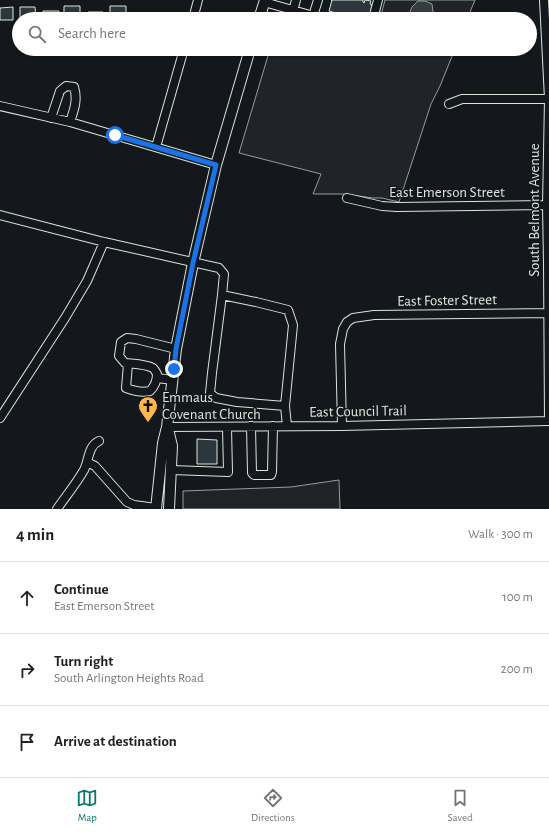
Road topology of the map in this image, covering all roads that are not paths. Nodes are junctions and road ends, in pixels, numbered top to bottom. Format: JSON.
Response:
{"nodes":[{"id":1,"x":198,"y":0,"type":"edge"},
{"id":2,"x":296,"y":0,"type":"edge"},
{"id":3,"x":318,"y":0,"type":"edge"},
{"id":4,"x":378,"y":0,"type":"edge"},
{"id":5,"x":544,"y":0,"type":"edge"},
{"id":6,"x":264,"y":1,"type":"edge"},
{"id":7,"x":293,"y":10,"type":"junction"},
{"id":8,"x":195,"y":12,"type":"edge"},
{"id":9,"x":261,"y":12,"type":"edge"},
{"id":10,"x":300,"y":12,"type":"edge"},
{"id":11,"x":314,"y":12,"type":"edge"},
{"id":12,"x":375,"y":12,"type":"edge"},
{"id":13,"x":182,"y":56,"type":"edge"},
{"id":14,"x":248,"y":56,"type":"edge"},
{"id":15,"x":549,"y":99,"type":"edge"},
{"id":16,"x":450,"y":104,"type":"dead end"},
{"id":17,"x":0,"y":106,"type":"edge"},
{"id":18,"x":51,"y":118,"type":"junction"},
{"id":19,"x":70,"y":122,"type":"junction"},
{"id":20,"x":156,"y":147,"type":"junction"},
{"id":21,"x":216,"y":165,"type":"junction"},
{"id":22,"x":548,"y":177,"type":"edge"},
{"id":23,"x":347,"y":198,"type":"dead end"},
{"id":24,"x":547,"y":205,"type":"junction"},
{"id":25,"x":0,"y":215,"type":"edge"},
{"id":26,"x":104,"y":242,"type":"junction"},
{"id":27,"x":193,"y":263,"type":"junction"},
{"id":28,"x":549,"y":263,"type":"edge"},
{"id":29,"x":222,"y":295,"type":"junction"},
{"id":30,"x":549,"y":313,"type":"edge"},
{"id":31,"x":176,"y":349,"type":"junction"},
{"id":32,"x":128,"y":364,"type":"junction"},
{"id":33,"x":157,"y":378,"type":"junction"},
{"id":34,"x":173,"y":380,"type":"junction"},
{"id":35,"x":285,"y":406,"type":"junction"},
{"id":36,"x":0,"y":418,"type":"edge"},
{"id":37,"x":549,"y":421,"type":"edge"},
{"id":38,"x":251,"y":426,"type":"junction"},
{"id":39,"x":273,"y":426,"type":"junction"},
{"id":40,"x":287,"y":426,"type":"junction"},
{"id":41,"x":342,"y":426,"type":"junction"},
{"id":42,"x":168,"y":427,"type":"junction"},
{"id":43,"x":227,"y":427,"type":"junction"},
{"id":44,"x":99,"y":441,"type":"dead end"},
{"id":45,"x":87,"y":462,"type":"junction"},
{"id":46,"x":171,"y":470,"type":"junction"},
{"id":47,"x":57,"y":509,"type":"edge"},
{"id":48,"x":156,"y":509,"type":"edge"},
{"id":49,"x":169,"y":509,"type":"edge"}],
"edges":[{"from":1,"to":8,"type":"street"},
{"from":2,"to":7,"type":"street"},
{"from":3,"to":11,"type":"street"},
{"from":4,"to":12,"type":"street"},
{"from":5,"to":15,"type":"street","name":"South Belmont Avenue"},
{"from":6,"to":7,"type":"street"},
{"from":6,"to":9,"type":"main road"},
{"from":7,"to":10,"type":"street"},
{"from":13,"to":20,"type":"street"},
{"from":14,"to":21,"type":"main road"},
{"from":15,"to":16,"type":"street"},
{"from":15,"to":22,"type":"street","name":"South Belmont Avenue"},
{"from":17,"to":18,"type":"street"},
{"from":18,"to":19,"type":"street"},
{"from":18,"to":19,"type":"street"},
{"from":19,"to":20,"type":"street"},
{"from":20,"to":21,"type":"street"},
{"from":21,"to":27,"type":"main road"},
{"from":22,"to":24,"type":"street","name":"South Belmont Avenue"},
{"from":23,"to":24,"type":"street","name":"East Emerson Street"},
{"from":24,"to":28,"type":"street","name":"South Belmont Avenue"},
{"from":25,"to":26,"type":"street"},
{"from":26,"to":27,"type":"street"},
{"from":26,"to":36,"type":"street"},
{"from":27,"to":29,"type":"street"},
{"from":27,"to":31,"type":"main road"},
{"from":28,"to":30,"type":"street","name":"South Belmont Avenue"},
{"from":29,"to":35,"type":"street"},
{"from":29,"to":35,"type":"street"},
{"from":30,"to":37,"type":"street","name":"South Belmont Avenue"},
{"from":30,"to":41,"type":"street","name":"East Foster Street"},
{"from":31,"to":32,"type":"street"},
{"from":31,"to":34,"type":"main road"},
{"from":32,"to":33,"type":"street"},
{"from":32,"to":33,"type":"street"},
{"from":33,"to":34,"type":"street"},
{"from":34,"to":42,"type":"main road"},
{"from":35,"to":40,"type":"street"},
{"from":37,"to":41,"type":"street","name":"East Council Trail"},
{"from":38,"to":39,"type":"street","name":"East Council Trail"},
{"from":38,"to":39,"type":"street"},
{"from":38,"to":43,"type":"street","name":"East Council Trail"},
{"from":39,"to":40,"type":"street","name":"East Council Trail"},
{"from":40,"to":41,"type":"street","name":"East Council Trail"},
{"from":42,"to":43,"type":"street","name":"East Council Trail"},
{"from":42,"to":46,"type":"main road"},
{"from":42,"to":48,"type":"main road"},
{"from":43,"to":46,"type":"street"},
{"from":44,"to":45,"type":"street"},
{"from":45,"to":47,"type":"street"},
{"from":45,"to":48,"type":"street"},
{"from":46,"to":49,"type":"main road"}]}
